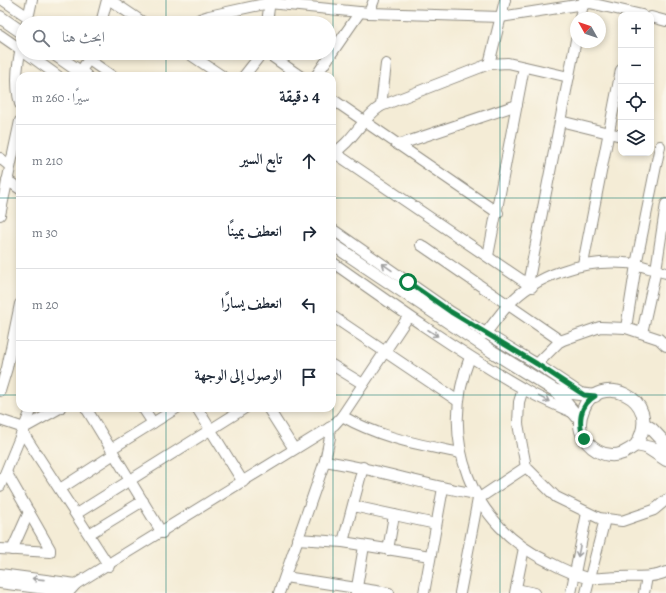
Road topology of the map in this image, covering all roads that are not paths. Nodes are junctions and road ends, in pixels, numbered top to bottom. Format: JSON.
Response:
{"nodes":[{"id":1,"x":3,"y":0,"type":"edge"},
{"id":2,"x":32,"y":0,"type":"edge"},
{"id":3,"x":109,"y":0,"type":"edge"},
{"id":4,"x":374,"y":0,"type":"edge"},
{"id":5,"x":505,"y":0,"type":"edge"},
{"id":6,"x":269,"y":2,"type":"edge"},
{"id":7,"x":583,"y":2,"type":"edge"},
{"id":8,"x":365,"y":12,"type":"junction"},
{"id":9,"x":581,"y":12,"type":"edge"},
{"id":10,"x":624,"y":12,"type":"edge"},
{"id":11,"x":22,"y":16,"type":"edge"},
{"id":12,"x":28,"y":16,"type":"edge"},
{"id":13,"x":103,"y":16,"type":"edge"},
{"id":14,"x":133,"y":16,"type":"edge"},
{"id":15,"x":209,"y":16,"type":"edge"},
{"id":16,"x":268,"y":16,"type":"edge"},
{"id":17,"x":0,"y":17,"type":"edge"},
{"id":18,"x":501,"y":17,"type":"junction"},
{"id":19,"x":654,"y":18,"type":"edge"},
{"id":20,"x":666,"y":21,"type":"edge"},
{"id":21,"x":16,"y":28,"type":"edge"},
{"id":22,"x":0,"y":35,"type":"edge"},
{"id":23,"x":16,"y":46,"type":"edge"},
{"id":24,"x":574,"y":48,"type":"edge"},
{"id":25,"x":336,"y":50,"type":"edge"},
{"id":26,"x":21,"y":60,"type":"edge"},
{"id":27,"x":36,"y":60,"type":"edge"},
{"id":28,"x":63,"y":60,"type":"edge"},
{"id":29,"x":89,"y":60,"type":"edge"},
{"id":30,"x":95,"y":60,"type":"edge"},
{"id":31,"x":198,"y":60,"type":"edge"},
{"id":32,"x":257,"y":60,"type":"edge"},
{"id":33,"x":277,"y":60,"type":"edge"},
{"id":34,"x":328,"y":60,"type":"edge"},
{"id":35,"x":386,"y":64,"type":"dead end"},
{"id":36,"x":489,"y":64,"type":"junction"},
{"id":37,"x":524,"y":67,"type":"junction"},
{"id":38,"x":17,"y":72,"type":"edge"},
{"id":39,"x":52,"y":72,"type":"edge"},
{"id":40,"x":80,"y":72,"type":"edge"},
{"id":41,"x":84,"y":72,"type":"edge"},
{"id":42,"x":108,"y":72,"type":"edge"},
{"id":43,"x":216,"y":72,"type":"edge"},
{"id":44,"x":247,"y":72,"type":"edge"},
{"id":45,"x":294,"y":72,"type":"edge"},
{"id":46,"x":319,"y":72,"type":"edge"},
{"id":47,"x":569,"y":77,"type":"junction"},
{"id":48,"x":618,"y":84,"type":"edge"},
{"id":49,"x":336,"y":102,"type":"edge"},
{"id":50,"x":517,"y":105,"type":"junction"},
{"id":51,"x":381,"y":106,"type":"junction"},
{"id":52,"x":504,"y":108,"type":"junction"},
{"id":53,"x":515,"y":116,"type":"junction"},
{"id":54,"x":364,"y":121,"type":"junction"},
{"id":55,"x":560,"y":121,"type":"junction"},
{"id":56,"x":608,"y":133,"type":"junction"},
{"id":57,"x":618,"y":135,"type":"edge"},
{"id":58,"x":16,"y":139,"type":"edge"},
{"id":59,"x":398,"y":145,"type":"junction"},
{"id":60,"x":659,"y":145,"type":"edge"},
{"id":61,"x":336,"y":151,"type":"edge"},
{"id":62,"x":336,"y":155,"type":"edge"},
{"id":63,"x":0,"y":158,"type":"edge"},
{"id":64,"x":10,"y":166,"type":"junction"},
{"id":65,"x":7,"y":180,"type":"junction"},
{"id":66,"x":16,"y":186,"type":"edge"},
{"id":67,"x":666,"y":204,"type":"edge"},
{"id":68,"x":498,"y":213,"type":"junction"},
{"id":69,"x":0,"y":215,"type":"edge"},
{"id":70,"x":336,"y":232,"type":"edge"},
{"id":71,"x":421,"y":245,"type":"dead end"},
{"id":72,"x":336,"y":247,"type":"edge"},
{"id":73,"x":488,"y":256,"type":"junction"},
{"id":74,"x":583,"y":264,"type":"junction"},
{"id":75,"x":336,"y":265,"type":"edge"},
{"id":76,"x":636,"y":265,"type":"junction"},
{"id":77,"x":656,"y":270,"type":"junction"},
{"id":78,"x":666,"y":273,"type":"edge"},
{"id":79,"x":530,"y":286,"type":"junction"},
{"id":80,"x":509,"y":305,"type":"junction"},
{"id":81,"x":408,"y":317,"type":"junction"},
{"id":82,"x":336,"y":319,"type":"edge"},
{"id":83,"x":16,"y":324,"type":"edge"},
{"id":84,"x":626,"y":328,"type":"junction"},
{"id":85,"x":642,"y":333,"type":"junction"},
{"id":86,"x":486,"y":334,"type":"junction"},
{"id":87,"x":561,"y":341,"type":"junction"},
{"id":88,"x":666,"y":346,"type":"edge"},
{"id":89,"x":384,"y":352,"type":"junction"},
{"id":90,"x":470,"y":357,"type":"junction"},
{"id":91,"x":537,"y":364,"type":"junction"},
{"id":92,"x":336,"y":367,"type":"edge"},
{"id":93,"x":363,"y":384,"type":"junction"},
{"id":94,"x":523,"y":389,"type":"junction"},
{"id":95,"x":0,"y":391,"type":"edge"},
{"id":96,"x":556,"y":391,"type":"junction"},
{"id":97,"x":590,"y":396,"type":"junction"},
{"id":98,"x":458,"y":401,"type":"junction"},
{"id":99,"x":30,"y":412,"type":"edge"},
{"id":100,"x":54,"y":412,"type":"edge"},
{"id":101,"x":89,"y":412,"type":"edge"},
{"id":102,"x":146,"y":412,"type":"edge"},
{"id":103,"x":171,"y":412,"type":"edge"},
{"id":104,"x":200,"y":412,"type":"edge"},
{"id":105,"x":239,"y":412,"type":"edge"},
{"id":106,"x":271,"y":412,"type":"edge"},
{"id":107,"x":342,"y":416,"type":"junction"},
{"id":108,"x":577,"y":417,"type":"junction"},
{"id":109,"x":0,"y":420,"type":"edge"},
{"id":110,"x":153,"y":423,"type":"junction"},
{"id":111,"x":648,"y":427,"type":"junction"},
{"id":112,"x":329,"y":428,"type":"junction"},
{"id":113,"x":211,"y":429,"type":"junction"},
{"id":114,"x":23,"y":431,"type":"junction"},
{"id":115,"x":666,"y":435,"type":"edge"},
{"id":116,"x":666,"y":444,"type":"edge"},
{"id":117,"x":640,"y":446,"type":"junction"},
{"id":118,"x":294,"y":449,"type":"junction"},
{"id":119,"x":113,"y":451,"type":"junction"},
{"id":120,"x":666,"y":452,"type":"edge"},
{"id":121,"x":460,"y":453,"type":"junction"},
{"id":122,"x":325,"y":460,"type":"junction"},
{"id":123,"x":666,"y":461,"type":"edge"},
{"id":124,"x":363,"y":467,"type":"junction"},
{"id":125,"x":526,"y":467,"type":"junction"},
{"id":126,"x":6,"y":472,"type":"junction"},
{"id":127,"x":131,"y":481,"type":"junction"},
{"id":128,"x":243,"y":482,"type":"junction"},
{"id":129,"x":0,"y":486,"type":"edge"},
{"id":130,"x":443,"y":488,"type":"junction"},
{"id":131,"x":60,"y":489,"type":"junction"},
{"id":132,"x":477,"y":497,"type":"junction"},
{"id":133,"x":666,"y":500,"type":"edge"},
{"id":134,"x":144,"y":501,"type":"junction"},
{"id":135,"x":353,"y":506,"type":"junction"},
{"id":136,"x":29,"y":512,"type":"junction"},
{"id":137,"x":587,"y":513,"type":"junction"},
{"id":138,"x":76,"y":514,"type":"junction"},
{"id":139,"x":394,"y":515,"type":"junction"},
{"id":140,"x":605,"y":519,"type":"junction"},
{"id":141,"x":436,"y":524,"type":"junction"},
{"id":142,"x":162,"y":532,"type":"junction"},
{"id":143,"x":89,"y":534,"type":"junction"},
{"id":144,"x":297,"y":539,"type":"junction"},
{"id":145,"x":343,"y":542,"type":"junction"},
{"id":146,"x":364,"y":546,"type":"junction"},
{"id":147,"x":524,"y":548,"type":"junction"},
{"id":148,"x":0,"y":549,"type":"edge"},
{"id":149,"x":12,"y":550,"type":"junction"},
{"id":150,"x":388,"y":550,"type":"junction"},
{"id":151,"x":430,"y":556,"type":"junction"},
{"id":152,"x":109,"y":566,"type":"junction"},
{"id":153,"x":666,"y":572,"type":"edge"},
{"id":154,"x":0,"y":574,"type":"edge"},
{"id":155,"x":574,"y":574,"type":"junction"},
{"id":156,"x":285,"y":577,"type":"junction"},
{"id":157,"x":647,"y":577,"type":"junction"},
{"id":158,"x":589,"y":578,"type":"junction"},
{"id":159,"x":0,"y":583,"type":"edge"},
{"id":160,"x":76,"y":584,"type":"junction"},
{"id":161,"x":11,"y":589,"type":"edge"},
{"id":162,"x":356,"y":591,"type":"edge"},
{"id":163,"x":516,"y":591,"type":"edge"},
{"id":164,"x":68,"y":592,"type":"edge"},
{"id":165,"x":279,"y":593,"type":"edge"},
{"id":166,"x":389,"y":593,"type":"edge"},
{"id":167,"x":424,"y":593,"type":"edge"},
{"id":168,"x":460,"y":593,"type":"edge"},
{"id":169,"x":536,"y":593,"type":"edge"},
{"id":170,"x":571,"y":593,"type":"edge"},
{"id":171,"x":586,"y":593,"type":"edge"},
{"id":172,"x":644,"y":593,"type":"edge"}],
"edges":[{"from":1,"to":11,"type":"street"},
{"from":2,"to":12,"type":"street"},
{"from":3,"to":13,"type":"street"},
{"from":3,"to":14,"type":"street"},
{"from":4,"to":8,"type":"street"},
{"from":5,"to":18,"type":"street"},
{"from":6,"to":8,"type":"street"},
{"from":6,"to":15,"type":"street"},
{"from":6,"to":16,"type":"street"},
{"from":7,"to":9,"type":"street"},
{"from":7,"to":10,"type":"street"},
{"from":7,"to":18,"type":"street"},
{"from":8,"to":18,"type":"street"},
{"from":8,"to":25,"type":"street"},
{"from":17,"to":21,"type":"main road"},
{"from":18,"to":36,"type":"street"},
{"from":19,"to":20,"type":"street"},
{"from":22,"to":23,"type":"street"},
{"from":24,"to":47,"type":"street"},
{"from":26,"to":38,"type":"street"},
{"from":27,"to":39,"type":"street"},
{"from":28,"to":40,"type":"main road"},
{"from":29,"to":41,"type":"street"},
{"from":30,"to":42,"type":"street"},
{"from":31,"to":43,"type":"street"},
{"from":32,"to":44,"type":"street"},
{"from":33,"to":45,"type":"street"},
{"from":34,"to":46,"type":"street"},
{"from":35,"to":51,"type":"street"},
{"from":36,"to":37,"type":"street"},
{"from":36,"to":51,"type":"street"},
{"from":37,"to":47,"type":"street"},
{"from":37,"to":50,"type":"street"},
{"from":47,"to":55,"type":"street"},
{"from":48,"to":56,"type":"street"},
{"from":49,"to":54,"type":"street"},
{"from":50,"to":52,"type":"street"},
{"from":50,"to":53,"type":"street"},
{"from":51,"to":54,"type":"street"},
{"from":52,"to":53,"type":"street"},
{"from":52,"to":59,"type":"street"},
{"from":53,"to":68,"type":"street"},
{"from":54,"to":59,"type":"street"},
{"from":54,"to":61,"type":"street"},
{"from":55,"to":56,"type":"street"},
{"from":55,"to":79,"type":"street"},
{"from":56,"to":57,"type":"street"},
{"from":56,"to":74,"type":"street"},
{"from":58,"to":64,"type":"street"},
{"from":59,"to":68,"type":"street"},
{"from":60,"to":76,"type":"street"},
{"from":62,"to":73,"type":"street"},
{"from":63,"to":64,"type":"street"},
{"from":64,"to":65,"type":"street"},
{"from":65,"to":66,"type":"street"},
{"from":65,"to":69,"type":"street"},
{"from":67,"to":77,"type":"street"},
{"from":68,"to":73,"type":"street"},
{"from":86,"to":70,"type":"street","one_way":true},
{"from":71,"to":80,"type":"street"},
{"from":72,"to":96,"type":"main road"},
{"from":73,"to":79,"type":"street"},
{"from":74,"to":76,"type":"street"},
{"from":74,"to":79,"type":"street"},
{"from":75,"to":81,"type":"street"},
{"from":76,"to":77,"type":"street"},
{"from":76,"to":84,"type":"street"},
{"from":77,"to":78,"type":"street"},
{"from":77,"to":85,"type":"street"},
{"from":79,"to":80,"type":"street"},
{"from":80,"to":86,"type":"street"},
{"from":80,"to":87,"type":"street"},
{"from":81,"to":89,"type":"street"},
{"from":81,"to":90,"type":"street","one_way":true},
{"from":82,"to":89,"type":"street"},
{"from":83,"to":95,"type":"street"},
{"from":84,"to":85,"type":"street"},
{"from":84,"to":87,"type":"street"},
{"from":85,"to":88,"type":"street"},
{"from":86,"to":91,"type":"street"},
{"from":87,"to":91,"type":"street"},
{"from":89,"to":93,"type":"street"},
{"from":89,"to":98,"type":"street"},
{"from":90,"to":94,"type":"street"},
{"from":90,"to":98,"type":"street"},
{"from":91,"to":97,"type":"street"},
{"from":92,"to":93,"type":"street"},
{"from":93,"to":107,"type":"street"},
{"from":94,"to":108,"type":"street","one_way":true},
{"from":94,"to":125,"type":"street"},
{"from":96,"to":97,"type":"main road"},
{"from":96,"to":108,"type":"main road"},
{"from":97,"to":108,"type":"main road"},
{"from":97,"to":111,"type":"main road"},
{"from":98,"to":121,"type":"street"},
{"from":99,"to":114,"type":"street"},
{"from":100,"to":114,"type":"street"},
{"from":101,"to":119,"type":"street"},
{"from":102,"to":110,"type":"street"},
{"from":103,"to":110,"type":"street"},
{"from":104,"to":113,"type":"street"},
{"from":105,"to":113,"type":"street"},
{"from":106,"to":118,"type":"street"},
{"from":107,"to":112,"type":"street"},
{"from":107,"to":121,"type":"street"},
{"from":108,"to":117,"type":"main road"},
{"from":109,"to":114,"type":"street"},
{"from":110,"to":119,"type":"street"},
{"from":111,"to":115,"type":"street"},
{"from":111,"to":116,"type":"main road"},
{"from":111,"to":117,"type":"main road"},
{"from":112,"to":118,"type":"street"},
{"from":112,"to":122,"type":"street"},
{"from":113,"to":127,"type":"street"},
{"from":113,"to":128,"type":"street"},
{"from":114,"to":126,"type":"street"},
{"from":114,"to":131,"type":"street"},
{"from":117,"to":120,"type":"main road"},
{"from":117,"to":123,"type":"street"},
{"from":118,"to":128,"type":"street"},
{"from":119,"to":127,"type":"street"},
{"from":119,"to":131,"type":"street"},
{"from":121,"to":132,"type":"street"},
{"from":122,"to":124,"type":"street"},
{"from":122,"to":144,"type":"street"},
{"from":124,"to":130,"type":"street"},
{"from":124,"to":135,"type":"street"},
{"from":125,"to":132,"type":"street"},
{"from":125,"to":137,"type":"street"},
{"from":126,"to":129,"type":"street"},
{"from":126,"to":136,"type":"street"},
{"from":127,"to":134,"type":"street"},
{"from":127,"to":138,"type":"street"},
{"from":128,"to":142,"type":"street"},
{"from":130,"to":132,"type":"street"},
{"from":130,"to":141,"type":"street"},
{"from":131,"to":138,"type":"street"},
{"from":132,"to":147,"type":"street"},
{"from":132,"to":168,"type":"street"},
{"from":133,"to":140,"type":"street"},
{"from":134,"to":142,"type":"street"},
{"from":134,"to":143,"type":"street"},
{"from":135,"to":139,"type":"street"},
{"from":135,"to":145,"type":"street"},
{"from":136,"to":149,"type":"street"},
{"from":136,"to":149,"type":"street"},
{"from":137,"to":140,"type":"street"},
{"from":137,"to":155,"type":"street","one_way":true},
{"from":138,"to":143,"type":"street"},
{"from":139,"to":141,"type":"street"},
{"from":139,"to":150,"type":"street"},
{"from":140,"to":158,"type":"street"},
{"from":141,"to":151,"type":"street"},
{"from":142,"to":152,"type":"street"},
{"from":143,"to":152,"type":"street"},
{"from":144,"to":145,"type":"street"},
{"from":144,"to":156,"type":"street"},
{"from":145,"to":146,"type":"street"},
{"from":146,"to":150,"type":"street"},
{"from":146,"to":162,"type":"street"},
{"from":147,"to":155,"type":"street"},
{"from":147,"to":163,"type":"street"},
{"from":148,"to":149,"type":"street"},
{"from":150,"to":151,"type":"street"},
{"from":151,"to":167,"type":"street"},
{"from":152,"to":160,"type":"street"},
{"from":153,"to":157,"type":"street"},
{"from":160,"to":154,"type":"street","one_way":true},
{"from":155,"to":158,"type":"street"},
{"from":155,"to":170,"type":"street"},
{"from":156,"to":162,"type":"street"},
{"from":156,"to":165,"type":"street"},
{"from":157,"to":158,"type":"street"},
{"from":157,"to":172,"type":"street"},
{"from":158,"to":171,"type":"street"},
{"from":159,"to":161,"type":"street"},
{"from":160,"to":164,"type":"street"},
{"from":161,"to":164,"type":"street"},
{"from":162,"to":166,"type":"street"},
{"from":163,"to":169,"type":"street"}]}
